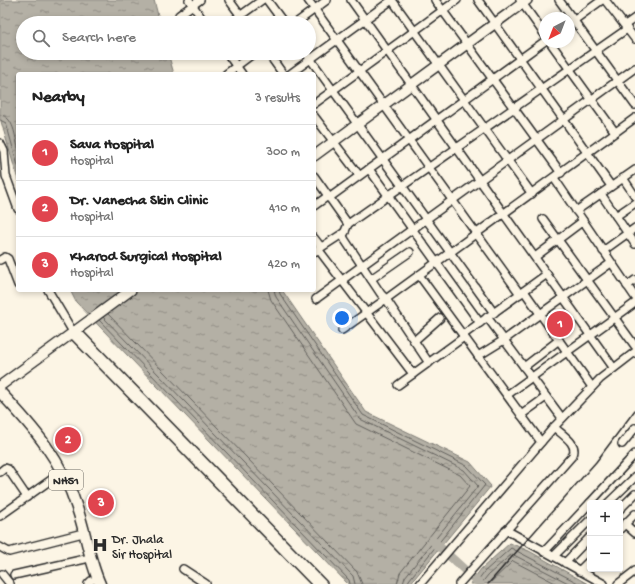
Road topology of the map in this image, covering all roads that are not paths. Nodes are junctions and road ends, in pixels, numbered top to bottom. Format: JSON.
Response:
{"nodes":[{"id":1,"x":200,"y":0,"type":"edge"},
{"id":2,"x":230,"y":0,"type":"edge"},
{"id":3,"x":262,"y":0,"type":"edge"},
{"id":4,"x":267,"y":0,"type":"edge"},
{"id":5,"x":308,"y":0,"type":"edge"},
{"id":6,"x":327,"y":0,"type":"edge"},
{"id":7,"x":351,"y":0,"type":"edge"},
{"id":8,"x":392,"y":0,"type":"edge"},
{"id":9,"x":435,"y":0,"type":"edge"},
{"id":10,"x":457,"y":0,"type":"edge"},
{"id":11,"x":478,"y":0,"type":"edge"},
{"id":12,"x":559,"y":0,"type":"edge"},
{"id":13,"x":602,"y":0,"type":"edge"},
{"id":14,"x":606,"y":0,"type":"edge"},
{"id":15,"x":523,"y":1,"type":"edge"},
{"id":16,"x":191,"y":3,"type":"edge"},
{"id":17,"x":314,"y":9,"type":"junction"},
{"id":18,"x":442,"y":10,"type":"junction"},
{"id":19,"x":566,"y":12,"type":"edge"},
{"id":20,"x":180,"y":15,"type":"dead end"},
{"id":21,"x":200,"y":16,"type":"edge"},
{"id":22,"x":241,"y":16,"type":"joint"},
{"id":23,"x":279,"y":16,"type":"edge"},
{"id":24,"x":305,"y":16,"type":"edge"},
{"id":25,"x":635,"y":18,"type":"edge"},
{"id":26,"x":575,"y":19,"type":"edge"},
{"id":27,"x":365,"y":20,"type":"junction"},
{"id":28,"x":495,"y":23,"type":"junction"},
{"id":29,"x":539,"y":26,"type":"edge"},
{"id":30,"x":575,"y":27,"type":"edge"},
{"id":31,"x":626,"y":27,"type":"junction"},
{"id":32,"x":414,"y":31,"type":"junction"},
{"id":33,"x":635,"y":39,"type":"edge"},
{"id":34,"x":336,"y":40,"type":"junction"},
{"id":35,"x":467,"y":44,"type":"junction"},
{"id":36,"x":539,"y":46,"type":"edge"},
{"id":37,"x":554,"y":48,"type":"edge"},
{"id":38,"x":387,"y":51,"type":"junction"},
{"id":39,"x":596,"y":51,"type":"junction"},
{"id":40,"x":316,"y":55,"type":"edge"},
{"id":41,"x":521,"y":59,"type":"junction"},
{"id":42,"x":232,"y":60,"type":"edge"},
{"id":43,"x":244,"y":60,"type":"edge"},
{"id":44,"x":273,"y":60,"type":"edge"},
{"id":45,"x":309,"y":60,"type":"edge"},
{"id":46,"x":311,"y":60,"type":"edge"},
{"id":47,"x":438,"y":65,"type":"junction"},
{"id":48,"x":236,"y":66,"type":"junction"},
{"id":49,"x":635,"y":68,"type":"edge"},
{"id":50,"x":569,"y":69,"type":"junction"},
{"id":51,"x":358,"y":71,"type":"junction"},
{"id":52,"x":228,"y":72,"type":"edge"},
{"id":53,"x":240,"y":72,"type":"edge"},
{"id":54,"x":282,"y":72,"type":"edge"},
{"id":55,"x":293,"y":72,"type":"edge"},
{"id":56,"x":492,"y":79,"type":"junction"},
{"id":57,"x":617,"y":80,"type":"junction"},
{"id":58,"x":411,"y":84,"type":"junction"},
{"id":59,"x":542,"y":88,"type":"junction"},
{"id":60,"x":333,"y":90,"type":"junction"},
{"id":61,"x":591,"y":99,"type":"junction"},
{"id":62,"x":464,"y":100,"type":"junction"},
{"id":63,"x":316,"y":103,"type":"edge"},
{"id":64,"x":383,"y":105,"type":"junction"},
{"id":65,"x":635,"y":105,"type":"edge"},
{"id":66,"x":513,"y":108,"type":"junction"},
{"id":67,"x":316,"y":118,"type":"edge"},
{"id":68,"x":635,"y":118,"type":"edge"},
{"id":69,"x":563,"y":119,"type":"junction"},
{"id":70,"x":436,"y":120,"type":"junction"},
{"id":71,"x":357,"y":124,"type":"junction"},
{"id":72,"x":484,"y":129,"type":"junction"},
{"id":73,"x":615,"y":132,"type":"junction"},
{"id":74,"x":536,"y":139,"type":"junction"},
{"id":75,"x":408,"y":140,"type":"junction"},
{"id":76,"x":334,"y":141,"type":"junction"},
{"id":77,"x":0,"y":143,"type":"edge"},
{"id":78,"x":457,"y":148,"type":"junction"},
{"id":79,"x":587,"y":153,"type":"junction"},
{"id":80,"x":316,"y":154,"type":"edge"},
{"id":81,"x":382,"y":159,"type":"junction"},
{"id":82,"x":507,"y":160,"type":"junction"},
{"id":83,"x":428,"y":168,"type":"junction"},
{"id":84,"x":369,"y":169,"type":"junction"},
{"id":85,"x":635,"y":170,"type":"edge"},
{"id":86,"x":561,"y":173,"type":"junction"},
{"id":87,"x":360,"y":175,"type":"junction"},
{"id":88,"x":554,"y":178,"type":"junction"},
{"id":89,"x":623,"y":178,"type":"junction"},
{"id":90,"x":316,"y":179,"type":"edge"},
{"id":91,"x":479,"y":180,"type":"junction"},
{"id":92,"x":611,"y":186,"type":"junction"},
{"id":93,"x":402,"y":187,"type":"junction"},
{"id":94,"x":532,"y":194,"type":"junction"},
{"id":95,"x":600,"y":194,"type":"junction"},
{"id":96,"x":635,"y":196,"type":"edge"},
{"id":97,"x":329,"y":197,"type":"junction"},
{"id":98,"x":388,"y":197,"type":"junction"},
{"id":99,"x":452,"y":200,"type":"junction"},
{"id":100,"x":635,"y":203,"type":"edge"},
{"id":101,"x":16,"y":204,"type":"edge"},
{"id":102,"x":316,"y":205,"type":"edge"},
{"id":103,"x":576,"y":211,"type":"junction"},
{"id":104,"x":504,"y":214,"type":"junction"},
{"id":105,"x":616,"y":216,"type":"junction"},
{"id":106,"x":426,"y":219,"type":"junction"},
{"id":107,"x":543,"y":219,"type":"dead end"},
{"id":108,"x":583,"y":221,"type":"junction"},
{"id":109,"x":348,"y":224,"type":"junction"},
{"id":110,"x":635,"y":228,"type":"edge"},
{"id":111,"x":412,"y":229,"type":"junction"},
{"id":112,"x":344,"y":232,"type":"junction"},
{"id":113,"x":628,"y":233,"type":"junction"},
{"id":114,"x":476,"y":234,"type":"junction"},
{"id":115,"x":558,"y":239,"type":"junction"},
{"id":116,"x":635,"y":244,"type":"edge"},
{"id":117,"x":318,"y":250,"type":"edge"},
{"id":118,"x":603,"y":251,"type":"junction"},
{"id":119,"x":410,"y":252,"type":"dead end"},
{"id":120,"x":450,"y":253,"type":"junction"},
{"id":121,"x":535,"y":257,"type":"junction"},
{"id":122,"x":0,"y":260,"type":"edge"},
{"id":123,"x":436,"y":263,"type":"junction"},
{"id":124,"x":611,"y":263,"type":"junction"},
{"id":125,"x":362,"y":265,"type":"junction"},
{"id":126,"x":547,"y":274,"type":"junction"},
{"id":127,"x":419,"y":275,"type":"junction"},
{"id":128,"x":371,"y":279,"type":"junction"},
{"id":129,"x":16,"y":280,"type":"edge"},
{"id":130,"x":341,"y":280,"type":"junction"},
{"id":131,"x":587,"y":280,"type":"junction"},
{"id":132,"x":635,"y":280,"type":"edge"},
{"id":133,"x":627,"y":286,"type":"junction"},
{"id":134,"x":49,"y":292,"type":"edge"},
{"id":135,"x":128,"y":292,"type":"edge"},
{"id":136,"x":522,"y":292,"type":"junction"},
{"id":137,"x":563,"y":297,"type":"junction"},
{"id":138,"x":635,"y":297,"type":"edge"},
{"id":139,"x":316,"y":298,"type":"dead end"},
{"id":140,"x":386,"y":299,"type":"junction"},
{"id":141,"x":635,"y":303,"type":"edge"},
{"id":142,"x":367,"y":312,"type":"junction"},
{"id":143,"x":494,"y":313,"type":"junction"},
{"id":144,"x":540,"y":313,"type":"junction"},
{"id":145,"x":440,"y":318,"type":"dead end"},
{"id":146,"x":487,"y":318,"type":"junction"},
{"id":147,"x":615,"y":318,"type":"junction"},
{"id":148,"x":480,"y":323,"type":"junction"},
{"id":149,"x":342,"y":330,"type":"dead end"},
{"id":150,"x":74,"y":332,"type":"junction"},
{"id":151,"x":590,"y":335,"type":"junction"},
{"id":152,"x":464,"y":336,"type":"junction"},
{"id":153,"x":504,"y":340,"type":"junction"},
{"id":154,"x":560,"y":340,"type":"junction"},
{"id":155,"x":414,"y":341,"type":"junction"},
{"id":156,"x":635,"y":346,"type":"edge"},
{"id":157,"x":567,"y":351,"type":"junction"},
{"id":158,"x":635,"y":352,"type":"edge"},
{"id":159,"x":478,"y":356,"type":"junction"},
{"id":160,"x":429,"y":363,"type":"junction"},
{"id":161,"x":524,"y":366,"type":"junction"},
{"id":162,"x":613,"y":367,"type":"junction"},
{"id":163,"x":413,"y":374,"type":"junction"},
{"id":164,"x":532,"y":377,"type":"junction"},
{"id":165,"x":398,"y":385,"type":"dead end"},
{"id":166,"x":0,"y":386,"type":"edge"},
{"id":167,"x":592,"y":386,"type":"junction"},
{"id":168,"x":0,"y":392,"type":"edge"},
{"id":169,"x":507,"y":395,"type":"junction"},
{"id":170,"x":546,"y":397,"type":"junction"},
{"id":171,"x":0,"y":402,"type":"edge"},
{"id":172,"x":522,"y":414,"type":"junction"},
{"id":173,"x":562,"y":418,"type":"junction"},
{"id":174,"x":554,"y":427,"type":"junction"},
{"id":175,"x":635,"y":428,"type":"edge"},
{"id":176,"x":542,"y":442,"type":"junction"},
{"id":177,"x":622,"y":444,"type":"dead end"},
{"id":178,"x":635,"y":454,"type":"edge"},
{"id":179,"x":0,"y":472,"type":"edge"},
{"id":180,"x":60,"y":473,"type":"junction"},
{"id":181,"x":635,"y":477,"type":"edge"},
{"id":182,"x":635,"y":494,"type":"edge"},
{"id":183,"x":27,"y":497,"type":"junction"},
{"id":184,"x":593,"y":500,"type":"edge"},
{"id":185,"x":611,"y":500,"type":"edge"},
{"id":186,"x":587,"y":506,"type":"edge"},
{"id":187,"x":623,"y":506,"type":"edge"},
{"id":188,"x":635,"y":514,"type":"edge"},
{"id":189,"x":0,"y":516,"type":"edge"},
{"id":190,"x":587,"y":523,"type":"edge"},
{"id":191,"x":623,"y":527,"type":"edge"},
{"id":192,"x":506,"y":530,"type":"junction"},
{"id":193,"x":635,"y":533,"type":"edge"},
{"id":194,"x":79,"y":534,"type":"junction"},
{"id":195,"x":587,"y":541,"type":"edge"},
{"id":196,"x":0,"y":547,"type":"edge"},
{"id":197,"x":544,"y":552,"type":"junction"},
{"id":198,"x":292,"y":556,"type":"junction"},
{"id":199,"x":554,"y":556,"type":"junction"},
{"id":200,"x":85,"y":559,"type":"junction"},
{"id":201,"x":565,"y":563,"type":"junction"},
{"id":202,"x":587,"y":563,"type":"edge"},
{"id":203,"x":183,"y":569,"type":"dead end"},
{"id":204,"x":579,"y":571,"type":"junction"},
{"id":205,"x":635,"y":571,"type":"edge"},
{"id":206,"x":2,"y":574,"type":"dead end"},
{"id":207,"x":10,"y":581,"type":"edge"},
{"id":208,"x":198,"y":582,"type":"edge"},
{"id":209,"x":93,"y":583,"type":"edge"},
{"id":210,"x":206,"y":584,"type":"edge"},
{"id":211,"x":316,"y":584,"type":"edge"},
{"id":212,"x":323,"y":584,"type":"edge"},
{"id":213,"x":420,"y":584,"type":"edge"},
{"id":214,"x":459,"y":584,"type":"edge"},
{"id":215,"x":604,"y":584,"type":"edge"},
{"id":216,"x":618,"y":584,"type":"edge"}],
"edges":[{"from":1,"to":16,"type":"street"},
{"from":2,"to":22,"type":"street"},
{"from":3,"to":22,"type":"street"},
{"from":4,"to":23,"type":"street"},
{"from":5,"to":17,"type":"street"},
{"from":6,"to":17,"type":"street"},
{"from":7,"to":27,"type":"street"},
{"from":8,"to":27,"type":"street"},
{"from":8,"to":32,"type":"street"},
{"from":9,"to":18,"type":"street"},
{"from":10,"to":18,"type":"street"},
{"from":11,"to":28,"type":"street"},
{"from":12,"to":19,"type":"street"},
{"from":13,"to":26,"type":"street"},
{"from":14,"to":31,"type":"street"},
{"from":15,"to":28,"type":"main road"},
{"from":15,"to":29,"type":"street"},
{"from":16,"to":20,"type":"street"},
{"from":16,"to":21,"type":"street"},
{"from":17,"to":24,"type":"street"},
{"from":17,"to":34,"type":"street"},
{"from":18,"to":32,"type":"street"},
{"from":18,"to":35,"type":"street"},
{"from":25,"to":31,"type":"street"},
{"from":27,"to":34,"type":"street"},
{"from":27,"to":38,"type":"street"},
{"from":28,"to":35,"type":"main road"},
{"from":28,"to":41,"type":"street"},
{"from":30,"to":39,"type":"street"},
{"from":31,"to":33,"type":"street"},
{"from":31,"to":39,"type":"street"},
{"from":32,"to":38,"type":"street"},
{"from":32,"to":47,"type":"street"},
{"from":34,"to":40,"type":"street"},
{"from":34,"to":51,"type":"street"},
{"from":35,"to":47,"type":"main road"},
{"from":35,"to":56,"type":"street"},
{"from":36,"to":41,"type":"street"},
{"from":37,"to":50,"type":"street"},
{"from":38,"to":51,"type":"street"},
{"from":38,"to":58,"type":"street"},
{"from":39,"to":50,"type":"street"},
{"from":39,"to":57,"type":"street"},
{"from":41,"to":56,"type":"street"},
{"from":41,"to":59,"type":"street"},
{"from":42,"to":48,"type":"street"},
{"from":43,"to":48,"type":"street"},
{"from":44,"to":54,"type":"street"},
{"from":45,"to":55,"type":"street"},
{"from":46,"to":60,"type":"street"},
{"from":47,"to":58,"type":"main road"},
{"from":47,"to":62,"type":"street"},
{"from":48,"to":52,"type":"street"},
{"from":48,"to":53,"type":"street"},
{"from":49,"to":57,"type":"street"},
{"from":50,"to":59,"type":"street"},
{"from":50,"to":61,"type":"street"},
{"from":51,"to":60,"type":"street"},
{"from":51,"to":64,"type":"street"},
{"from":56,"to":62,"type":"street"},
{"from":56,"to":66,"type":"street"},
{"from":57,"to":61,"type":"street"},
{"from":57,"to":65,"type":"street"},
{"from":58,"to":64,"type":"main road"},
{"from":58,"to":70,"type":"street"},
{"from":59,"to":66,"type":"street"},
{"from":59,"to":69,"type":"street"},
{"from":60,"to":63,"type":"street"},
{"from":60,"to":71,"type":"street"},
{"from":61,"to":69,"type":"street"},
{"from":61,"to":73,"type":"street"},
{"from":62,"to":70,"type":"street"},
{"from":62,"to":72,"type":"street"},
{"from":64,"to":71,"type":"main road"},
{"from":64,"to":75,"type":"street"},
{"from":66,"to":72,"type":"street"},
{"from":66,"to":74,"type":"street"},
{"from":67,"to":76,"type":"street"},
{"from":68,"to":73,"type":"street"},
{"from":69,"to":74,"type":"street"},
{"from":69,"to":79,"type":"street"},
{"from":70,"to":75,"type":"street"},
{"from":70,"to":78,"type":"street"},
{"from":71,"to":76,"type":"main road"},
{"from":71,"to":81,"type":"street"},
{"from":72,"to":78,"type":"street"},
{"from":72,"to":82,"type":"street"},
{"from":73,"to":79,"type":"street"},
{"from":74,"to":82,"type":"street"},
{"from":74,"to":86,"type":"street"},
{"from":75,"to":81,"type":"street"},
{"from":75,"to":83,"type":"street"},
{"from":76,"to":80,"type":"main road"},
{"from":76,"to":87,"type":"street"},
{"from":77,"to":101,"type":"street"},
{"from":78,"to":83,"type":"street"},
{"from":78,"to":91,"type":"street"},
{"from":79,"to":86,"type":"street"},
{"from":79,"to":92,"type":"street"},
{"from":81,"to":84,"type":"street"},
{"from":81,"to":93,"type":"street"},
{"from":82,"to":91,"type":"street"},
{"from":82,"to":94,"type":"street"},
{"from":83,"to":93,"type":"street"},
{"from":83,"to":99,"type":"street"},
{"from":84,"to":87,"type":"street"},
{"from":84,"to":98,"type":"street"},
{"from":85,"to":89,"type":"street"},
{"from":86,"to":88,"type":"street"},
{"from":87,"to":97,"type":"street"},
{"from":88,"to":94,"type":"street"},
{"from":88,"to":103,"type":"street"},
{"from":89,"to":92,"type":"street"},
{"from":89,"to":96,"type":"street"},
{"from":90,"to":97,"type":"street"},
{"from":91,"to":99,"type":"street"},
{"from":91,"to":104,"type":"street"},
{"from":92,"to":95,"type":"street"},
{"from":93,"to":98,"type":"street"},
{"from":93,"to":106,"type":"street"},
{"from":94,"to":104,"type":"street"},
{"from":95,"to":103,"type":"street"},
{"from":95,"to":105,"type":"street"},
{"from":97,"to":102,"type":"street"},
{"from":97,"to":109,"type":"street"},
{"from":98,"to":109,"type":"street"},
{"from":98,"to":111,"type":"street"},
{"from":99,"to":106,"type":"street"},
{"from":99,"to":114,"type":"street"},
{"from":100,"to":105,"type":"street"},
{"from":103,"to":108,"type":"street"},
{"from":104,"to":114,"type":"street"},
{"from":104,"to":121,"type":"street"},
{"from":105,"to":113,"type":"street"},
{"from":106,"to":111,"type":"street"},
{"from":106,"to":120,"type":"street"},
{"from":107,"to":115,"type":"street"},
{"from":108,"to":115,"type":"street"},
{"from":108,"to":118,"type":"street"},
{"from":109,"to":112,"type":"street"},
{"from":110,"to":113,"type":"street"},
{"from":111,"to":123,"type":"street"},
{"from":111,"to":125,"type":"street"},
{"from":112,"to":117,"type":"street"},
{"from":112,"to":125,"type":"street"},
{"from":113,"to":116,"type":"street"},
{"from":113,"to":118,"type":"street"},
{"from":114,"to":120,"type":"street"},
{"from":114,"to":136,"type":"street"},
{"from":115,"to":121,"type":"street"},
{"from":115,"to":131,"type":"street"},
{"from":117,"to":130,"type":"street"},
{"from":118,"to":124,"type":"street"},
{"from":119,"to":128,"type":"street"},
{"from":120,"to":123,"type":"street"},
{"from":120,"to":143,"type":"street"},
{"from":121,"to":126,"type":"street"},
{"from":122,"to":129,"type":"street"},
{"from":123,"to":127,"type":"street"},
{"from":123,"to":148,"type":"street"},
{"from":124,"to":131,"type":"street"},
{"from":124,"to":133,"type":"street"},
{"from":125,"to":128,"type":"street"},
{"from":125,"to":130,"type":"street"},
{"from":126,"to":136,"type":"street"},
{"from":126,"to":137,"type":"street"},
{"from":127,"to":140,"type":"street"},
{"from":127,"to":152,"type":"street"},
{"from":128,"to":140,"type":"street"},
{"from":130,"to":139,"type":"street"},
{"from":130,"to":142,"type":"street"},
{"from":131,"to":137,"type":"street"},
{"from":131,"to":147,"type":"street"},
{"from":132,"to":133,"type":"street"},
{"from":133,"to":138,"type":"street"},
{"from":134,"to":150,"type":"street"},
{"from":135,"to":150,"type":"main road"},
{"from":136,"to":143,"type":"street"},
{"from":136,"to":144,"type":"street"},
{"from":137,"to":144,"type":"street"},
{"from":137,"to":151,"type":"street"},
{"from":140,"to":142,"type":"street"},
{"from":140,"to":155,"type":"street"},
{"from":141,"to":147,"type":"street"},
{"from":142,"to":149,"type":"street"},
{"from":142,"to":163,"type":"street"},
{"from":143,"to":146,"type":"street"},
{"from":144,"to":153,"type":"street"},
{"from":144,"to":154,"type":"street"},
{"from":145,"to":155,"type":"street"},
{"from":146,"to":148,"type":"street"},
{"from":146,"to":153,"type":"street"},
{"from":147,"to":151,"type":"street"},
{"from":147,"to":156,"type":"street"},
{"from":148,"to":152,"type":"street"},
{"from":150,"to":166,"type":"main road"},
{"from":150,"to":198,"type":"street"},
{"from":151,"to":157,"type":"street"},
{"from":151,"to":162,"type":"street"},
{"from":152,"to":159,"type":"street"},
{"from":152,"to":160,"type":"street"},
{"from":153,"to":159,"type":"street"},
{"from":153,"to":161,"type":"street"},
{"from":154,"to":157,"type":"street"},
{"from":154,"to":161,"type":"street"},
{"from":155,"to":160,"type":"street"},
{"from":157,"to":164,"type":"street"},
{"from":157,"to":167,"type":"street"},
{"from":158,"to":162,"type":"street"},
{"from":159,"to":169,"type":"street"},
{"from":160,"to":163,"type":"street"},
{"from":161,"to":164,"type":"street"},
{"from":162,"to":167,"type":"street"},
{"from":163,"to":165,"type":"street"},
{"from":164,"to":169,"type":"street"},
{"from":164,"to":170,"type":"street"},
{"from":167,"to":173,"type":"street"},
{"from":168,"to":180,"type":"highway","number":"NH51"},
{"from":169,"to":172,"type":"street"},
{"from":170,"to":172,"type":"street"},
{"from":170,"to":173,"type":"street"},
{"from":171,"to":180,"type":"highway","number":"NH51"},
{"from":172,"to":176,"type":"street"},
{"from":173,"to":174,"type":"street"},
{"from":174,"to":176,"type":"street"},
{"from":174,"to":192,"type":"street"},
{"from":175,"to":177,"type":"street"},
{"from":176,"to":213,"type":"street"},
{"from":178,"to":184,"type":"street"},
{"from":179,"to":183,"type":"street"},
{"from":180,"to":183,"type":"street"},
{"from":180,"to":194,"type":"highway","number":"NH51"},
{"from":180,"to":209,"type":"highway","number":"NH51"},
{"from":181,"to":185,"type":"street"},
{"from":182,"to":187,"type":"street"},
{"from":183,"to":189,"type":"street"},
{"from":186,"to":197,"type":"street"},
{"from":188,"to":191,"type":"street"},
{"from":190,"to":199,"type":"street"},
{"from":191,"to":193,"type":"street"},
{"from":192,"to":197,"type":"street"},
{"from":192,"to":214,"type":"street"},
{"from":194,"to":196,"type":"street"},
{"from":194,"to":200,"type":"highway","number":"NH51"},
{"from":195,"to":201,"type":"street"},
{"from":197,"to":199,"type":"street"},
{"from":198,"to":211,"type":"street"},
{"from":198,"to":212,"type":"street"},
{"from":199,"to":201,"type":"street"},
{"from":200,"to":207,"type":"street"},
{"from":200,"to":209,"type":"highway","number":"NH51"},
{"from":201,"to":204,"type":"street"},
{"from":202,"to":204,"type":"street"},
{"from":203,"to":208,"type":"street"},
{"from":204,"to":215,"type":"street"},
{"from":205,"to":216,"type":"street"},
{"from":206,"to":207,"type":"street"},
{"from":208,"to":210,"type":"street"}]}
